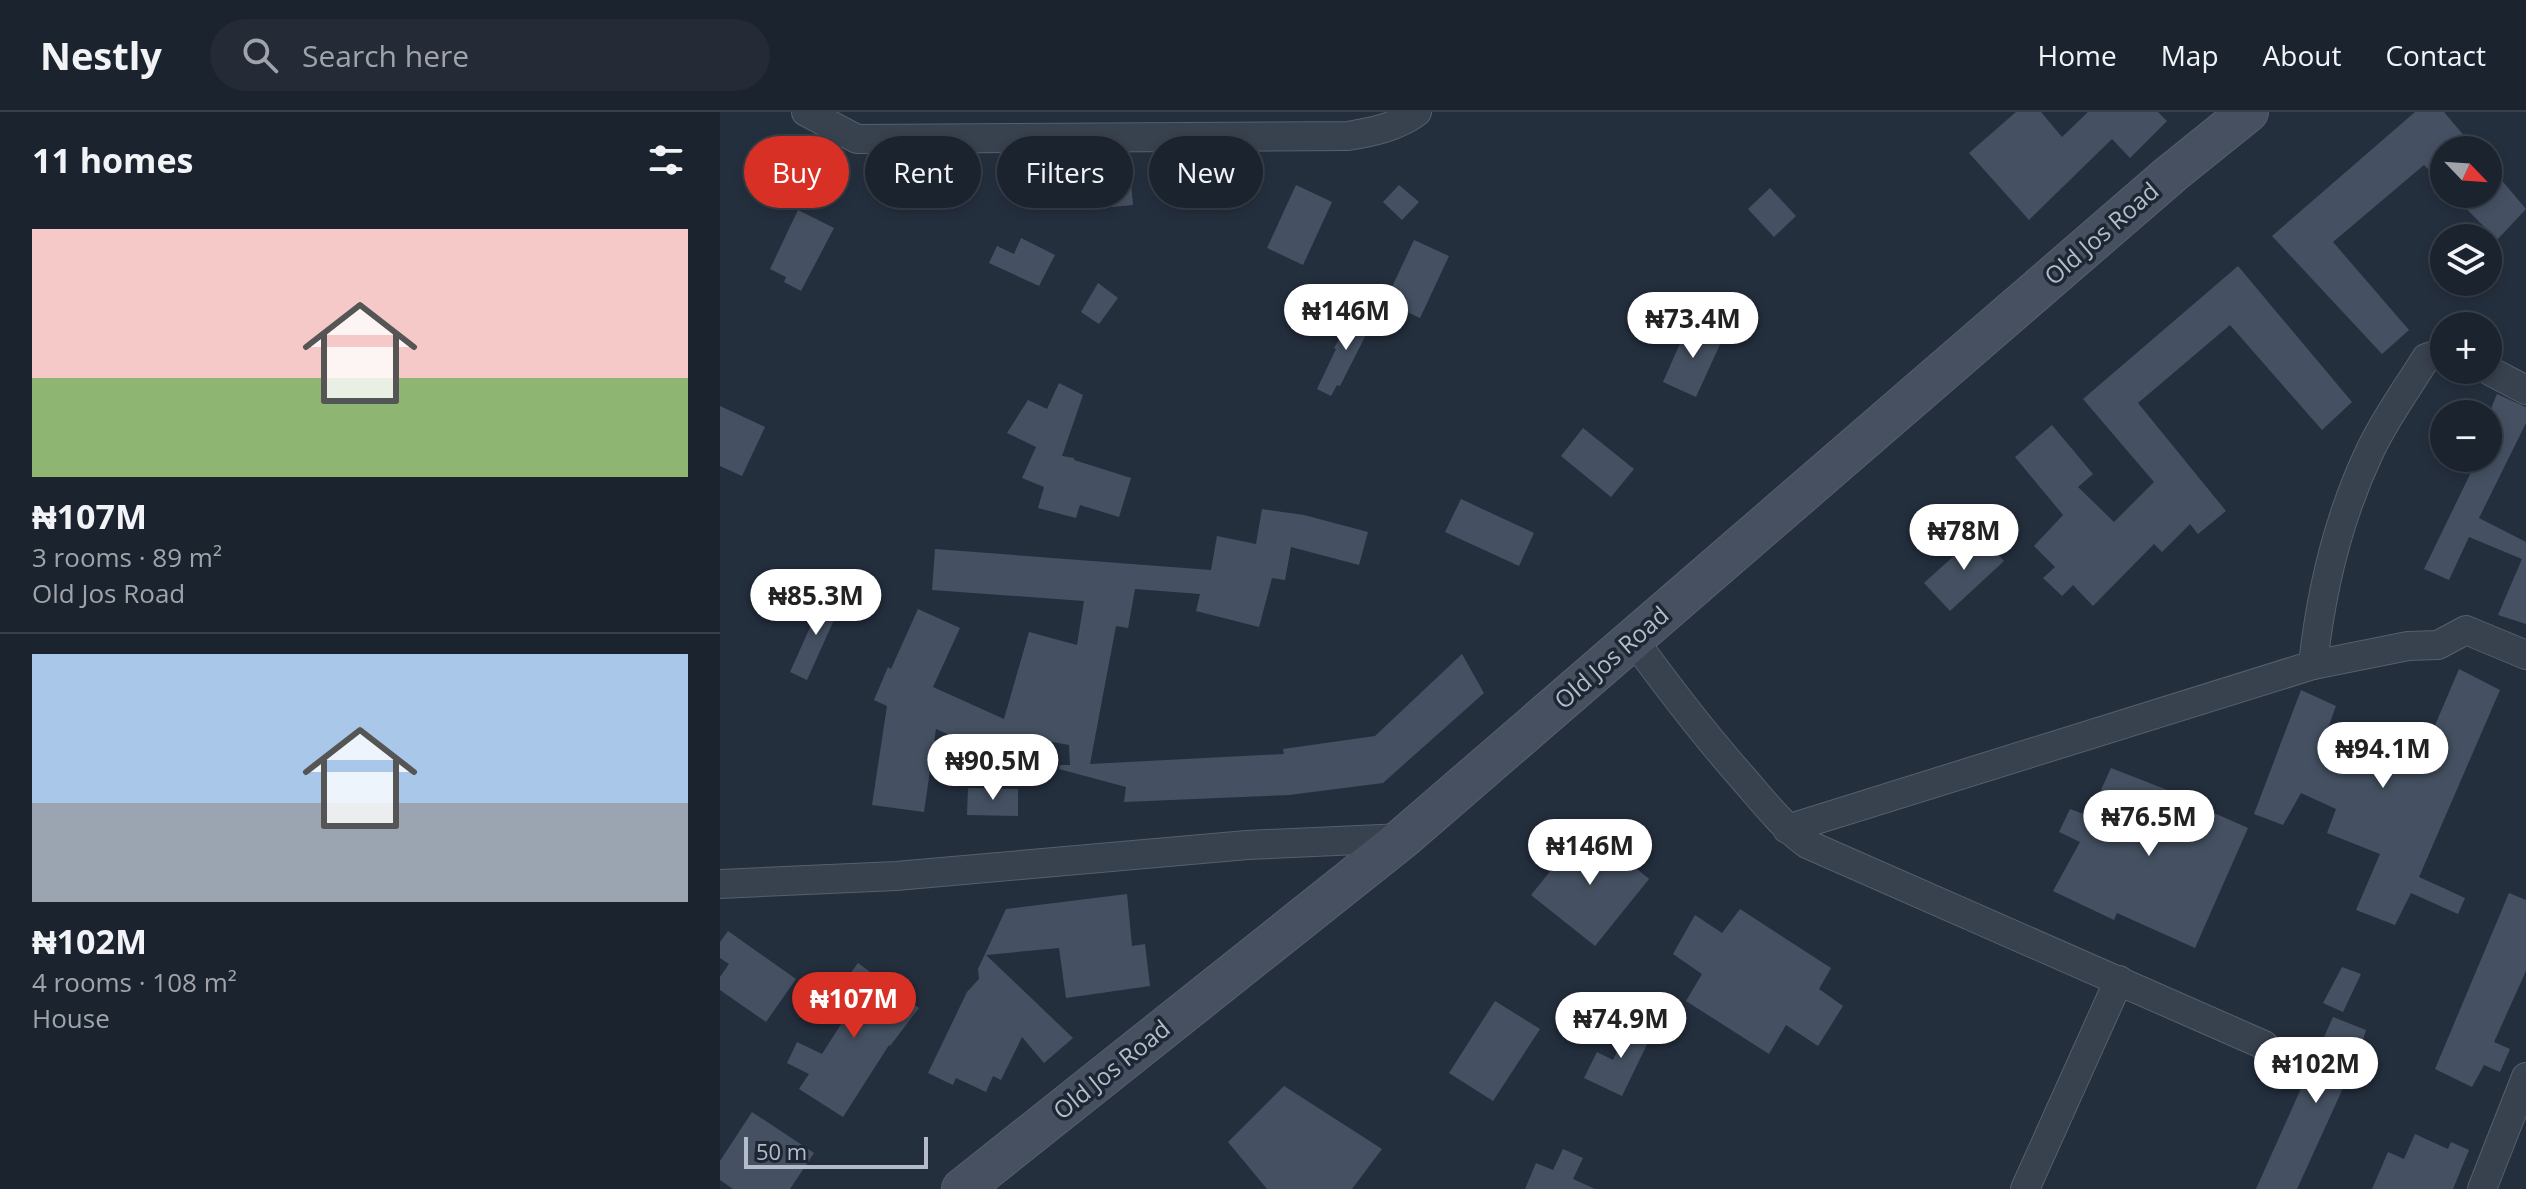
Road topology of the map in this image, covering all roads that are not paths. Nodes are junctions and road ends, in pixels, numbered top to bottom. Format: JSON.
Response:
{"nodes":[{"id":1,"x":806,"y":112,"type":"edge"},
{"id":2,"x":1417,"y":112,"type":"edge"},
{"id":3,"x":2248,"y":112,"type":"edge"},
{"id":4,"x":2430,"y":357,"type":"edge"},
{"id":5,"x":2502,"y":377,"type":"edge"},
{"id":6,"x":2526,"y":390,"type":"edge"},
{"id":7,"x":1633,"y":639,"type":"junction"},
{"id":8,"x":2526,"y":655,"type":"edge"},
{"id":9,"x":2313,"y":665,"type":"junction"},
{"id":10,"x":1787,"y":829,"type":"junction"},
{"id":11,"x":1403,"y":838,"type":"junction"},
{"id":12,"x":720,"y":884,"type":"edge"},
{"id":13,"x":2119,"y":980,"type":"junction"},
{"id":14,"x":2264,"y":1045,"type":"dead end"},
{"id":15,"x":2526,"y":1077,"type":"edge"},
{"id":16,"x":962,"y":1189,"type":"edge"},
{"id":17,"x":2025,"y":1189,"type":"edge"},
{"id":18,"x":2482,"y":1189,"type":"edge"}],
"edges":[{"from":1,"to":2,"type":"street"},
{"from":3,"to":7,"type":"main road","name":"Old Jos Road"},
{"from":4,"to":9,"type":"street"},
{"from":5,"to":6,"type":"street"},
{"from":7,"to":10,"type":"street"},
{"from":7,"to":11,"type":"main road","name":"Old Jos Road"},
{"from":8,"to":9,"type":"street"},
{"from":9,"to":10,"type":"street"},
{"from":10,"to":13,"type":"street"},
{"from":11,"to":12,"type":"street"},
{"from":11,"to":16,"type":"main road","name":"Old Jos Road"},
{"from":13,"to":14,"type":"street"},
{"from":13,"to":17,"type":"street"},
{"from":15,"to":18,"type":"street"}]}
